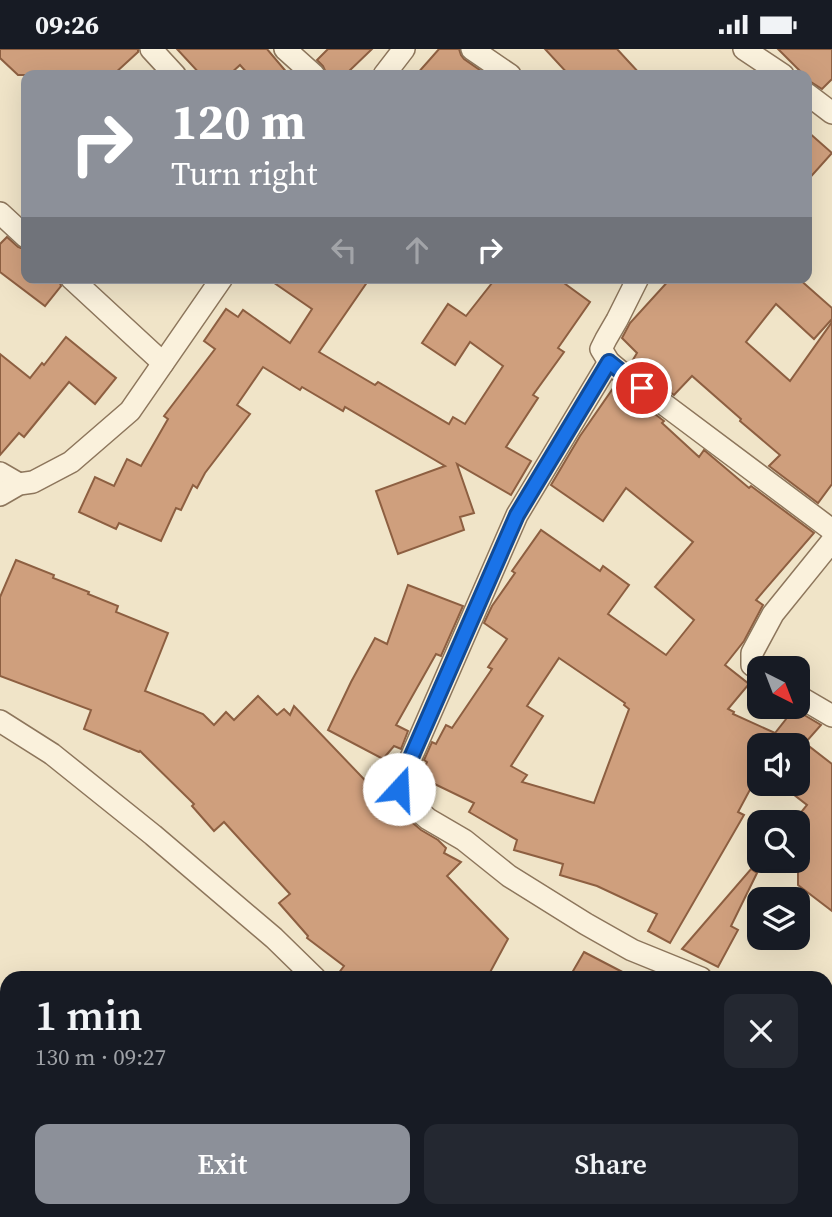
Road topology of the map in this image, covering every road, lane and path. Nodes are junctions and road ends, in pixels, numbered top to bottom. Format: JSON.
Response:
{"nodes":[{"id":1,"x":151,"y":49,"type":"edge"},
{"id":2,"x":285,"y":49,"type":"edge"},
{"id":3,"x":404,"y":49,"type":"edge"},
{"id":4,"x":472,"y":49,"type":"edge"},
{"id":5,"x":744,"y":49,"type":"edge"},
{"id":6,"x":170,"y":70,"type":"edge"},
{"id":7,"x":308,"y":70,"type":"edge"},
{"id":8,"x":388,"y":70,"type":"edge"},
{"id":9,"x":503,"y":70,"type":"edge"},
{"id":10,"x":776,"y":70,"type":"edge"},
{"id":11,"x":812,"y":97,"type":"edge"},
{"id":12,"x":832,"y":113,"type":"edge"},
{"id":13,"x":0,"y":213,"type":"edge"},
{"id":14,"x":21,"y":232,"type":"edge"},
{"id":15,"x":77,"y":284,"type":"edge"},
{"id":16,"x":218,"y":284,"type":"edge"},
{"id":17,"x":635,"y":284,"type":"edge"},
{"id":18,"x":609,"y":362,"type":"junction"},
{"id":19,"x":163,"y":363,"type":"junction"},
{"id":20,"x":0,"y":473,"type":"edge"},
{"id":21,"x":19,"y":484,"type":"junction"},
{"id":22,"x":0,"y":495,"type":"edge"},
{"id":23,"x":832,"y":530,"type":"edge"},
{"id":24,"x":832,"y":541,"type":"edge"},
{"id":25,"x":752,"y":656,"type":"edge"},
{"id":26,"x":810,"y":703,"type":"edge"},
{"id":27,"x":832,"y":716,"type":"edge"},
{"id":28,"x":0,"y":721,"type":"edge"},
{"id":29,"x":308,"y":971,"type":"edge"},
{"id":30,"x":684,"y":971,"type":"edge"}],
"edges":[{"from":1,"to":6,"type":"street"},
{"from":2,"to":7,"type":"street"},
{"from":3,"to":8,"type":"street"},
{"from":4,"to":9,"type":"street"},
{"from":5,"to":10,"type":"street"},
{"from":11,"to":12,"type":"street"},
{"from":13,"to":14,"type":"street"},
{"from":15,"to":19,"type":"street"},
{"from":16,"to":19,"type":"street"},
{"from":17,"to":18,"type":"street"},
{"from":18,"to":23,"type":"street"},
{"from":18,"to":30,"type":"street"},
{"from":19,"to":21,"type":"street"},
{"from":20,"to":21,"type":"street"},
{"from":21,"to":22,"type":"street"},
{"from":24,"to":25,"type":"street"},
{"from":26,"to":27,"type":"street"},
{"from":28,"to":29,"type":"street"}]}
